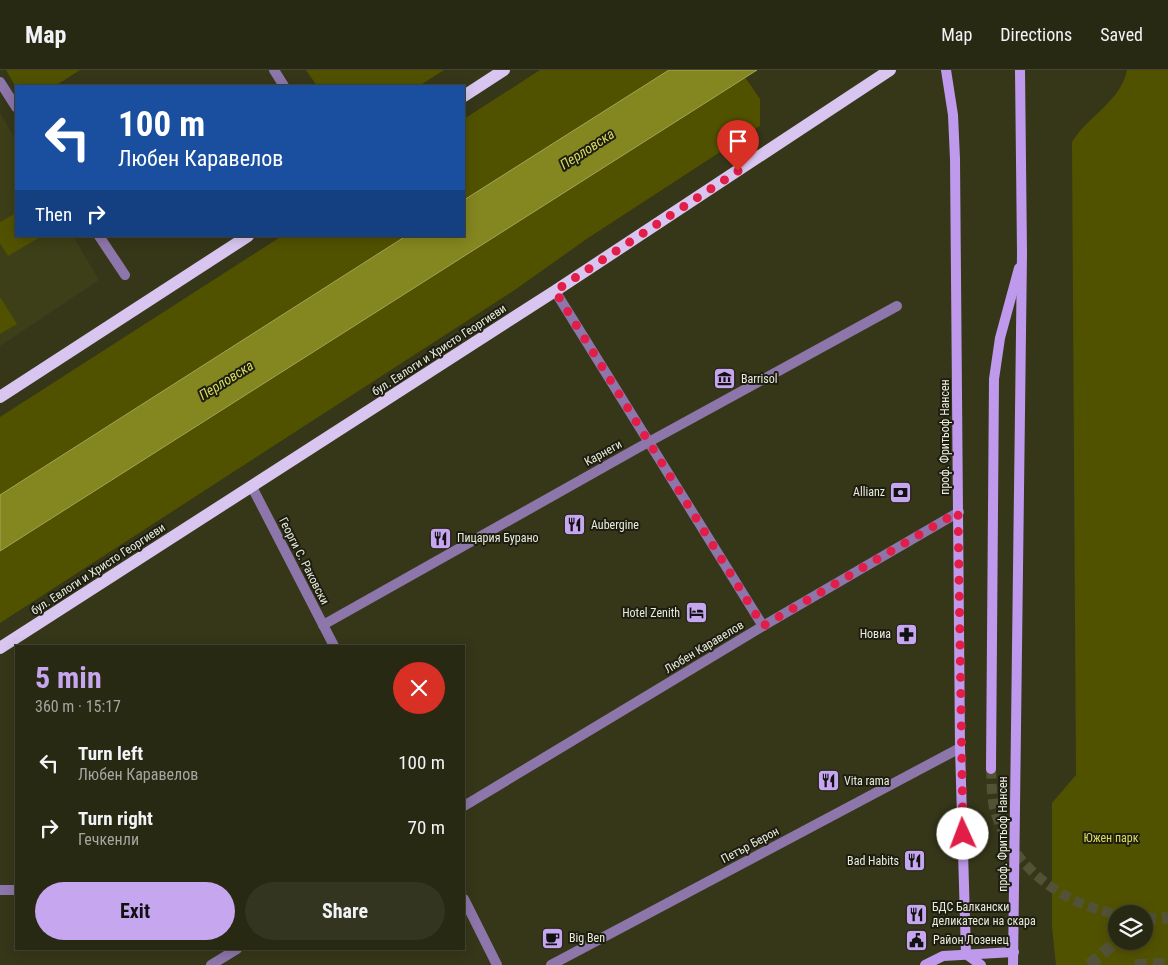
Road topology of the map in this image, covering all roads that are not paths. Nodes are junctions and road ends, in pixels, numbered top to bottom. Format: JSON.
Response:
{"nodes":[{"id":1,"x":274,"y":70,"type":"edge"},
{"id":2,"x":504,"y":70,"type":"edge"},
{"id":3,"x":890,"y":70,"type":"edge"},
{"id":4,"x":946,"y":70,"type":"edge"},
{"id":5,"x":1020,"y":70,"type":"edge"},
{"id":6,"x":0,"y":82,"type":"edge"},
{"id":7,"x":283,"y":85,"type":"edge"},
{"id":8,"x":465,"y":95,"type":"edge"},
{"id":9,"x":15,"y":105,"type":"edge"},
{"id":10,"x":100,"y":237,"type":"edge"},
{"id":11,"x":246,"y":237,"type":"edge"},
{"id":12,"x":1022,"y":253,"type":"junction"},
{"id":13,"x":124,"y":275,"type":"dead end"},
{"id":14,"x":555,"y":291,"type":"junction"},
{"id":15,"x":897,"y":306,"type":"dead end"},
{"id":16,"x":0,"y":398,"type":"edge"},
{"id":17,"x":649,"y":442,"type":"junction"},
{"id":18,"x":252,"y":486,"type":"junction"},
{"id":19,"x":958,"y":512,"type":"junction"},
{"id":20,"x":323,"y":625,"type":"junction"},
{"id":21,"x":763,"y":626,"type":"junction"},
{"id":22,"x":333,"y":645,"type":"edge"},
{"id":23,"x":0,"y":648,"type":"edge"},
{"id":24,"x":960,"y":748,"type":"junction"},
{"id":25,"x":991,"y":769,"type":"tunnel mouth"},
{"id":26,"x":465,"y":805,"type":"edge"},
{"id":27,"x":0,"y":890,"type":"edge"},
{"id":28,"x":15,"y":890,"type":"edge"},
{"id":29,"x":465,"y":902,"type":"edge"},
{"id":30,"x":235,"y":950,"type":"edge"},
{"id":31,"x":1014,"y":952,"type":"junction"},
{"id":32,"x":966,"y":954,"type":"junction"},
{"id":33,"x":211,"y":965,"type":"edge"},
{"id":34,"x":497,"y":965,"type":"edge"},
{"id":35,"x":551,"y":965,"type":"edge"},
{"id":36,"x":925,"y":965,"type":"edge"},
{"id":37,"x":981,"y":965,"type":"edge"},
{"id":38,"x":1013,"y":965,"type":"edge"}],
"edges":[{"from":1,"to":7,"type":"street"},
{"from":2,"to":8,"type":"main road"},
{"from":3,"to":14,"type":"main road","name":"бул. Евлоги и Христо Георгиеви"},
{"from":4,"to":19,"type":"main road","name":"проф. Фритьоф Нансен"},
{"from":5,"to":12,"type":"main road","name":"проф. Фритьоф Нансен"},
{"from":6,"to":9,"type":"street"},
{"from":10,"to":13,"type":"street"},
{"from":11,"to":16,"type":"main road"},
{"from":12,"to":25,"type":"main road","name":"проф. Фритьоф Нансен"},
{"from":12,"to":31,"type":"main road","name":"проф. Фритьоф Нансен"},
{"from":14,"to":17,"type":"street"},
{"from":14,"to":18,"type":"main road","name":"бул. Евлоги и Христо Георгиеви"},
{"from":15,"to":17,"type":"street","name":"Карнеги"},
{"from":17,"to":20,"type":"street","name":"Карнеги"},
{"from":17,"to":21,"type":"street"},
{"from":18,"to":20,"type":"street","name":"Георги С. Раковски"},
{"from":18,"to":23,"type":"main road","name":"бул. Евлоги и Христо Георгиеви"},
{"from":19,"to":21,"type":"street","name":"Любен Каравелов"},
{"from":19,"to":24,"type":"main road","name":"проф. Фритьоф Нансен"},
{"from":20,"to":22,"type":"street","name":"Георги С. Раковски"},
{"from":21,"to":26,"type":"street","name":"Любен Каравелов"},
{"from":24,"to":32,"type":"main road","name":"проф. Фритьоф Нансен"},
{"from":24,"to":35,"type":"street","name":"Петър Берон"},
{"from":27,"to":28,"type":"street"},
{"from":29,"to":34,"type":"street"},
{"from":30,"to":33,"type":"street"},
{"from":31,"to":32,"type":"main road"},
{"from":31,"to":38,"type":"main road","name":"проф. Фритьоф Нансен"},
{"from":32,"to":36,"type":"main road"},
{"from":32,"to":37,"type":"main road"}]}
